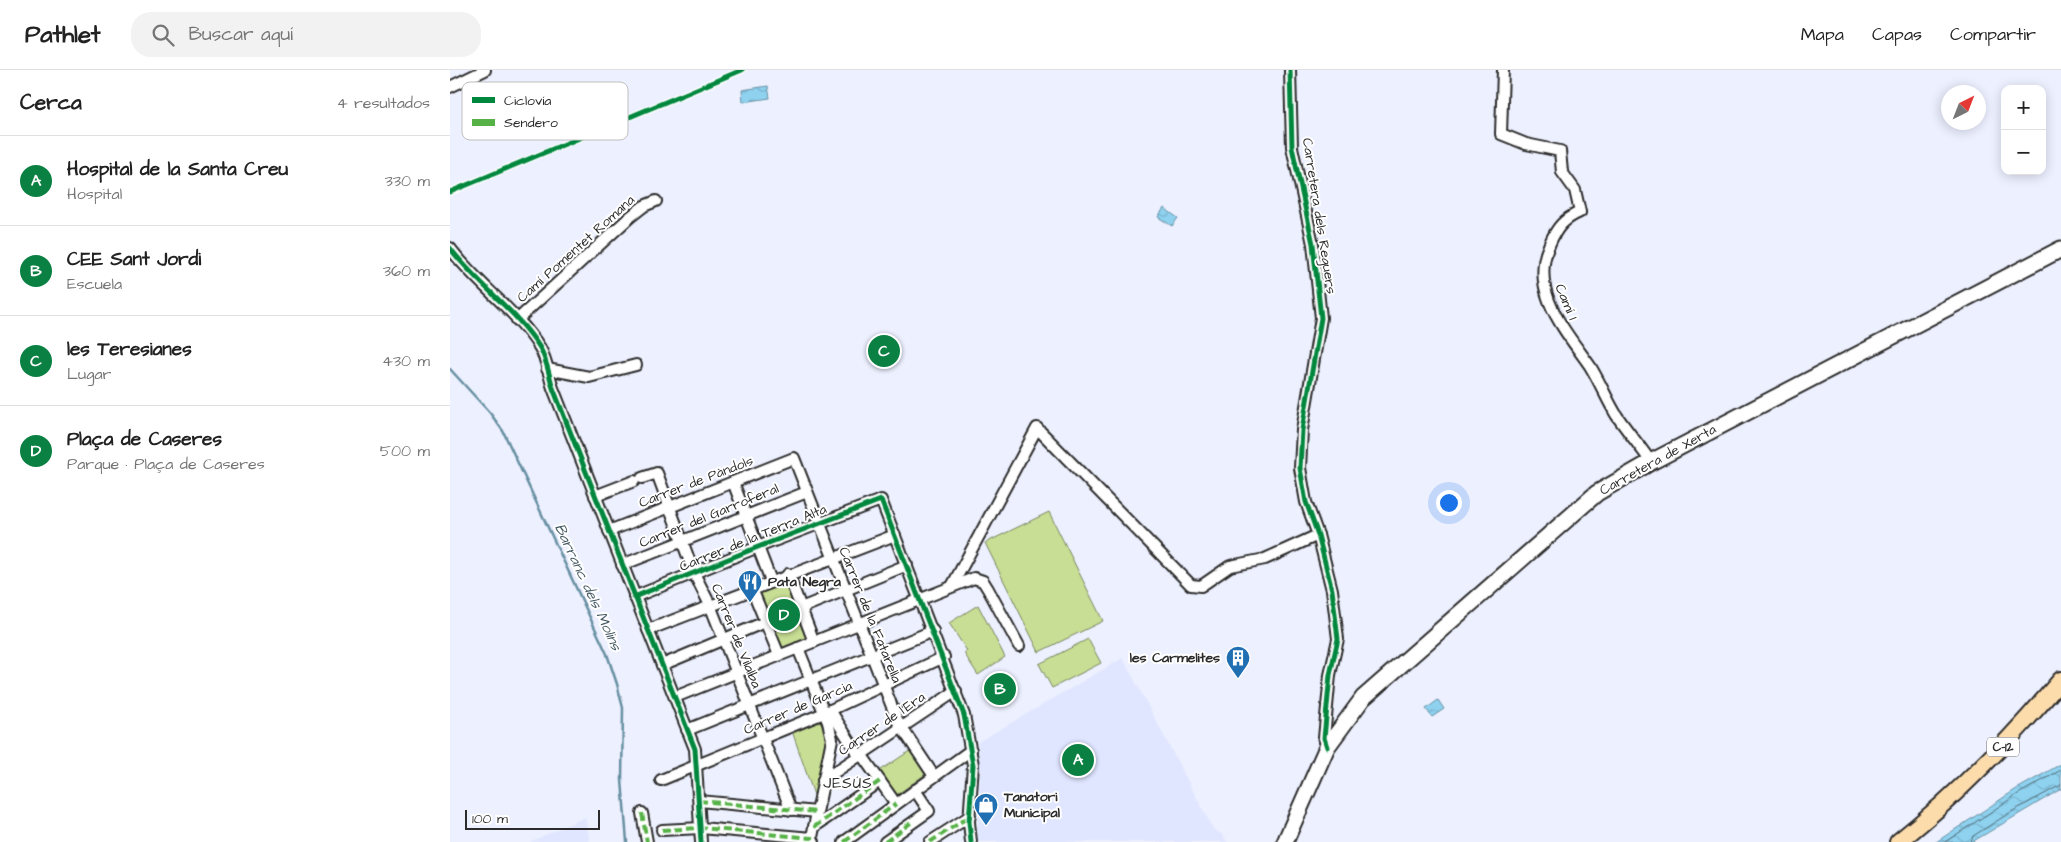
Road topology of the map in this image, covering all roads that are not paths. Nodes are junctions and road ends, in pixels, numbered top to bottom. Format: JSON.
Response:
{"nodes":[{"id":1,"x":485,"y":70,"type":"edge"},
{"id":2,"x":1290,"y":70,"type":"edge"},
{"id":3,"x":1503,"y":70,"type":"edge"},
{"id":4,"x":450,"y":87,"type":"edge"},
{"id":5,"x":656,"y":201,"type":"dead end"},
{"id":6,"x":450,"y":248,"type":"edge"},
{"id":7,"x":2061,"y":249,"type":"edge"},
{"id":8,"x":450,"y":260,"type":"edge"},
{"id":9,"x":464,"y":267,"type":"junction"},
{"id":10,"x":517,"y":320,"type":"junction"},
{"id":11,"x":636,"y":365,"type":"dead end"},
{"id":12,"x":547,"y":369,"type":"junction"},
{"id":13,"x":794,"y":458,"type":"joint"},
{"id":14,"x":1651,"y":462,"type":"junction"},
{"id":15,"x":732,"y":482,"type":"junction"},
{"id":16,"x":807,"y":492,"type":"junction"},
{"id":17,"x":595,"y":496,"type":"junction"},
{"id":18,"x":671,"y":507,"type":"junction"},
{"id":19,"x":746,"y":516,"type":"junction"},
{"id":20,"x":819,"y":524,"type":"junction"},
{"id":21,"x":609,"y":531,"type":"junction"},
{"id":22,"x":895,"y":534,"type":"junction"},
{"id":23,"x":1318,"y":535,"type":"junction"},
{"id":24,"x":684,"y":540,"type":"junction"},
{"id":25,"x":758,"y":547,"type":"junction"},
{"id":26,"x":833,"y":559,"type":"junction"},
{"id":27,"x":622,"y":565,"type":"junction"},
{"id":28,"x":907,"y":565,"type":"junction"},
{"id":29,"x":694,"y":573,"type":"junction"},
{"id":30,"x":788,"y":574,"type":"junction"},
{"id":31,"x":771,"y":581,"type":"junction"},
{"id":32,"x":952,"y":586,"type":"junction"},
{"id":33,"x":752,"y":589,"type":"junction"},
{"id":34,"x":845,"y":590,"type":"junction"},
{"id":35,"x":634,"y":597,"type":"junction"},
{"id":36,"x":921,"y":600,"type":"junction"},
{"id":37,"x":710,"y":606,"type":"junction"},
{"id":38,"x":801,"y":608,"type":"junction"},
{"id":39,"x":765,"y":622,"type":"junction"},
{"id":40,"x":858,"y":624,"type":"junction"},
{"id":41,"x":648,"y":630,"type":"junction"},
{"id":42,"x":933,"y":631,"type":"junction"},
{"id":43,"x":723,"y":639,"type":"junction"},
{"id":44,"x":814,"y":642,"type":"junction"},
{"id":45,"x":1019,"y":646,"type":"dead end"},
{"id":46,"x":798,"y":648,"type":"junction"},
{"id":47,"x":779,"y":655,"type":"junction"},
{"id":48,"x":871,"y":656,"type":"junction"},
{"id":49,"x":944,"y":658,"type":"junction"},
{"id":50,"x":662,"y":665,"type":"junction"},
{"id":51,"x":736,"y":673,"type":"junction"},
{"id":52,"x":811,"y":680,"type":"junction"},
{"id":53,"x":2061,"y":680,"type":"edge"},
{"id":54,"x":884,"y":685,"type":"junction"},
{"id":55,"x":956,"y":691,"type":"junction"},
{"id":56,"x":675,"y":698,"type":"junction"},
{"id":57,"x":749,"y":705,"type":"junction"},
{"id":58,"x":827,"y":712,"type":"junction"},
{"id":59,"x":901,"y":727,"type":"junction"},
{"id":60,"x":687,"y":730,"type":"junction"},
{"id":61,"x":762,"y":739,"type":"junction"},
{"id":62,"x":1327,"y":748,"type":"junction"},
{"id":63,"x":972,"y":750,"type":"junction"},
{"id":64,"x":860,"y":755,"type":"junction"},
{"id":65,"x":698,"y":765,"type":"junction"},
{"id":66,"x":934,"y":776,"type":"junction"},
{"id":67,"x":661,"y":780,"type":"dead end"},
{"id":68,"x":824,"y":780,"type":"junction"},
{"id":69,"x":880,"y":781,"type":"junction"},
{"id":70,"x":915,"y":790,"type":"junction"},
{"id":71,"x":699,"y":802,"type":"junction"},
{"id":72,"x":896,"y":804,"type":"junction"},
{"id":73,"x":791,"y":810,"type":"junction"},
{"id":74,"x":817,"y":812,"type":"junction"},
{"id":75,"x":642,"y":813,"type":"dead end"},
{"id":76,"x":970,"y":819,"type":"junction"},
{"id":77,"x":814,"y":827,"type":"junction"},
{"id":78,"x":700,"y":828,"type":"junction"},
{"id":79,"x":662,"y":830,"type":"dead end"},
{"id":80,"x":812,"y":841,"type":"edge"},
{"id":81,"x":647,"y":842,"type":"edge"},
{"id":82,"x":701,"y":842,"type":"edge"},
{"id":83,"x":844,"y":842,"type":"edge"},
{"id":84,"x":884,"y":842,"type":"edge"},
{"id":85,"x":930,"y":842,"type":"edge"},
{"id":86,"x":971,"y":842,"type":"edge"},
{"id":87,"x":1285,"y":842,"type":"edge"},
{"id":88,"x":1898,"y":842,"type":"edge"}],
"edges":[{"from":1,"to":4,"type":"street"},
{"from":2,"to":23,"type":"street","name":"Carretera dels Reguers"},
{"from":3,"to":14,"type":"street","name":"Camí 1"},
{"from":5,"to":10,"type":"street","name":"Camí Pomentet Romana"},
{"from":6,"to":9,"type":"street"},
{"from":7,"to":14,"type":"main road","name":"Carretera de Xerta"},
{"from":8,"to":9,"type":"street"},
{"from":9,"to":10,"type":"street"},
{"from":10,"to":12,"type":"street"},
{"from":11,"to":12,"type":"street"},
{"from":12,"to":17,"type":"street"},
{"from":13,"to":15,"type":"street","name":"Carrer de Pàndols"},
{"from":13,"to":16,"type":"street","name":"Carrer de la Fatarella"},
{"from":14,"to":62,"type":"main road","name":"Carretera de Xerta"},
{"from":15,"to":18,"type":"street","name":"Carrer de Pàndols"},
{"from":15,"to":19,"type":"street"},
{"from":16,"to":19,"type":"street","name":"Carrer del Garroferal"},
{"from":16,"to":20,"type":"street","name":"Carrer de la Fatarella"},
{"from":17,"to":18,"type":"street","name":"Carrer de Vilalba"},
{"from":17,"to":21,"type":"street"},
{"from":18,"to":21,"type":"street","name":"Carrer de Pàndols"},
{"from":18,"to":24,"type":"street","name":"Carrer de Vilalba"},
{"from":19,"to":24,"type":"street","name":"Carrer del Garroferal"},
{"from":19,"to":25,"type":"street"},
{"from":20,"to":22,"type":"street","name":"Carrer de la Terra Alta"},
{"from":20,"to":25,"type":"street","name":"Carrer de la Terra Alta"},
{"from":20,"to":26,"type":"street","name":"Carrer de la Fatarella"},
{"from":21,"to":27,"type":"street"},
{"from":22,"to":26,"type":"street"},
{"from":22,"to":28,"type":"street"},
{"from":23,"to":32,"type":"street"},
{"from":23,"to":62,"type":"street","name":"Carretera dels Reguers"},
{"from":24,"to":27,"type":"street","name":"Carrer del Garroferal"},
{"from":24,"to":29,"type":"street","name":"Carrer de Vilalba"},
{"from":25,"to":29,"type":"street","name":"Carrer de la Terra Alta"},
{"from":25,"to":31,"type":"street"},
{"from":26,"to":30,"type":"street"},
{"from":26,"to":34,"type":"street","name":"Carrer de la Fatarella"},
{"from":27,"to":35,"type":"street"},
{"from":28,"to":34,"type":"street"},
{"from":28,"to":36,"type":"street"},
{"from":29,"to":35,"type":"street","name":"Carrer de la Terra Alta"},
{"from":29,"to":37,"type":"street","name":"Carrer de Vilalba"},
{"from":30,"to":31,"type":"street"},
{"from":30,"to":38,"type":"street"},
{"from":31,"to":33,"type":"street"},
{"from":32,"to":36,"type":"street"},
{"from":32,"to":45,"type":"street"},
{"from":33,"to":37,"type":"street"},
{"from":33,"to":39,"type":"street"},
{"from":34,"to":38,"type":"street"},
{"from":34,"to":40,"type":"street","name":"Carrer de la Fatarella"},
{"from":35,"to":41,"type":"street"},
{"from":36,"to":40,"type":"street"},
{"from":36,"to":42,"type":"street"},
{"from":37,"to":41,"type":"street"},
{"from":37,"to":43,"type":"street","name":"Carrer de Vilalba"},
{"from":38,"to":44,"type":"street"},
{"from":39,"to":43,"type":"street"},
{"from":39,"to":47,"type":"street"},
{"from":40,"to":44,"type":"street"},
{"from":40,"to":48,"type":"street","name":"Carrer de la Fatarella"},
{"from":41,"to":50,"type":"street"},
{"from":42,"to":48,"type":"street"},
{"from":42,"to":49,"type":"street"},
{"from":43,"to":50,"type":"street"},
{"from":43,"to":51,"type":"street","name":"Carrer de Vilalba"},
{"from":44,"to":46,"type":"street"},
{"from":46,"to":47,"type":"street"},
{"from":46,"to":52,"type":"street"},
{"from":47,"to":51,"type":"street"},
{"from":48,"to":52,"type":"street"},
{"from":48,"to":54,"type":"street","name":"Carrer de la Fatarella"},
{"from":49,"to":54,"type":"street","name":"Carrer de Garcia"},
{"from":49,"to":55,"type":"street"},
{"from":50,"to":56,"type":"street"},
{"from":51,"to":56,"type":"street"},
{"from":51,"to":57,"type":"street","name":"Carrer de Vilalba"},
{"from":52,"to":57,"type":"street"},
{"from":52,"to":58,"type":"street"},
{"from":53,"to":88,"type":"main road","number":"C-12"},
{"from":54,"to":58,"type":"street","name":"Carrer de Garcia"},
{"from":54,"to":59,"type":"street","name":"Carrer de la Fatarella"},
{"from":55,"to":59,"type":"street","name":"Carrer de l'Era"},
{"from":55,"to":63,"type":"street"},
{"from":56,"to":60,"type":"street"},
{"from":57,"to":60,"type":"street"},
{"from":57,"to":61,"type":"street","name":"Carrer de Vilalba"},
{"from":58,"to":61,"type":"street","name":"Carrer de Garcia"},
{"from":58,"to":64,"type":"street"},
{"from":58,"to":68,"type":"street"},
{"from":59,"to":64,"type":"street","name":"Carrer de l'Era"},
{"from":59,"to":66,"type":"street","name":"Carrer de la Fatarella"},
{"from":60,"to":65,"type":"street"},
{"from":61,"to":65,"type":"street","name":"Carrer de Garcia"},
{"from":61,"to":73,"type":"street","name":"Carrer de Vilalba"},
{"from":62,"to":87,"type":"main road","name":"Carretera de Xerta"},
{"from":63,"to":66,"type":"street"},
{"from":63,"to":76,"type":"street"},
{"from":64,"to":68,"type":"street","name":"Carrer de l'Era"},
{"from":64,"to":69,"type":"street"},
{"from":65,"to":67,"type":"street","name":"Carrer de Garcia"},
{"from":65,"to":71,"type":"street"},
{"from":66,"to":70,"type":"street"},
{"from":68,"to":74,"type":"street"},
{"from":69,"to":72,"type":"street"},
{"from":69,"to":77,"type":"street"},
{"from":70,"to":72,"type":"street"},
{"from":70,"to":84,"type":"street"},
{"from":71,"to":73,"type":"street"},
{"from":71,"to":78,"type":"street"},
{"from":72,"to":83,"type":"street"},
{"from":73,"to":74,"type":"street"},
{"from":74,"to":77,"type":"street"},
{"from":75,"to":81,"type":"street"},
{"from":76,"to":85,"type":"street"},
{"from":76,"to":86,"type":"street"},
{"from":77,"to":80,"type":"street"},
{"from":78,"to":79,"type":"street"},
{"from":78,"to":80,"type":"street"},
{"from":78,"to":82,"type":"street"}]}
